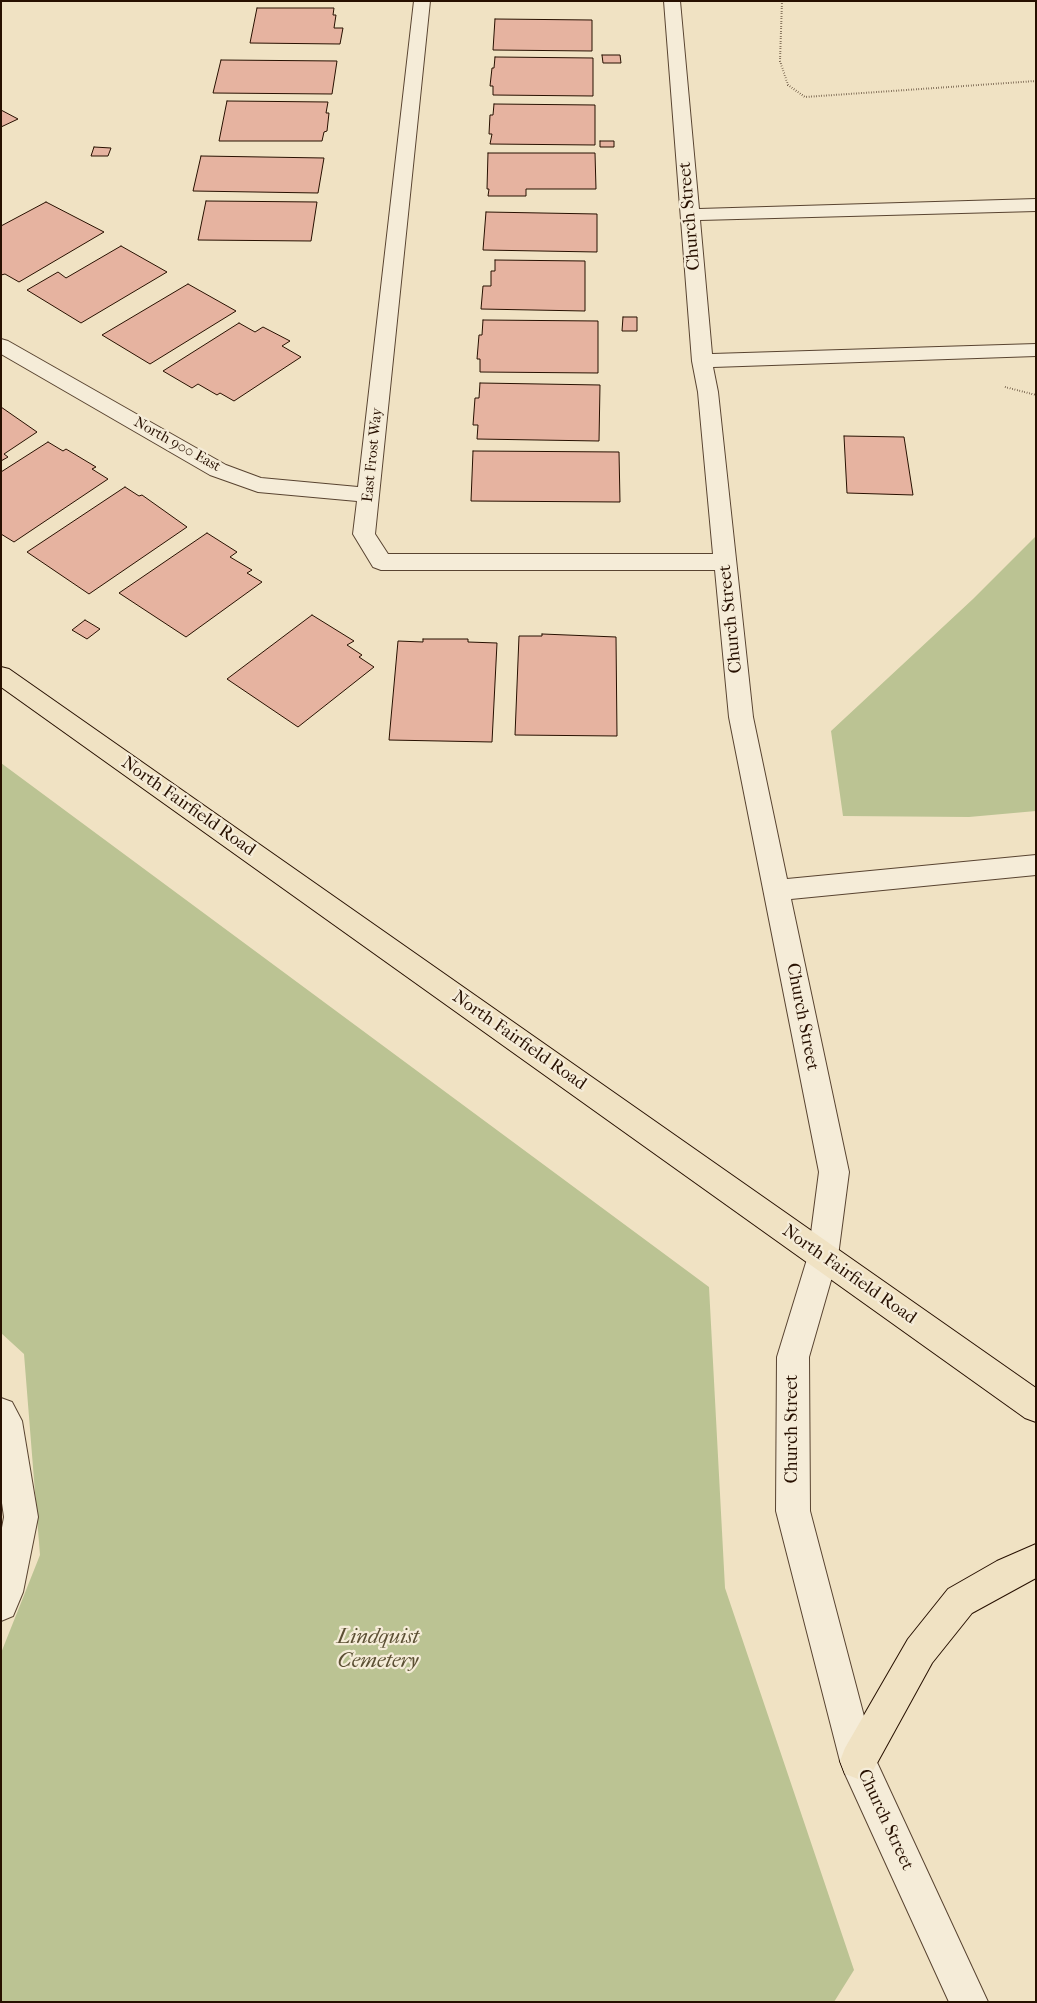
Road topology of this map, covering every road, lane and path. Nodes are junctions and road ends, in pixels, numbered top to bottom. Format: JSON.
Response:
{"nodes":[{"id":1,"x":422,"y":1,"type":"edge"},
{"id":2,"x":672,"y":1,"type":"edge"},
{"id":3,"x":782,"y":1,"type":"edge"},
{"id":4,"x":1036,"y":81,"type":"edge"},
{"id":5,"x":1036,"y":206,"type":"edge"},
{"id":6,"x":690,"y":215,"type":"junction"},
{"id":7,"x":1,"y":345,"type":"edge"},
{"id":8,"x":1036,"y":350,"type":"edge"},
{"id":9,"x":702,"y":361,"type":"junction"},
{"id":10,"x":369,"y":495,"type":"junction"},
{"id":11,"x":725,"y":562,"type":"junction"},
{"id":12,"x":1,"y":675,"type":"edge"},
{"id":13,"x":1036,"y":865,"type":"edge"},
{"id":14,"x":777,"y":890,"type":"junction"},
{"id":15,"x":823,"y":1256,"type":"junction"},
{"id":16,"x":1036,"y":1407,"type":"edge"},
{"id":17,"x":1,"y":1413,"type":"edge"},
{"id":18,"x":1036,"y":1561,"type":"edge"},
{"id":19,"x":1,"y":1604,"type":"edge"},
{"id":20,"x":858,"y":1761,"type":"junction"},
{"id":21,"x":969,"y":2002,"type":"edge"}],
"edges":[{"from":1,"to":10,"type":"street","name":"East Frost Way"},
{"from":2,"to":6,"type":"street","name":"Church Street"},
{"from":3,"to":4,"type":"path"},
{"from":5,"to":6,"type":"street"},
{"from":6,"to":9,"type":"street","name":"Church Street"},
{"from":7,"to":10,"type":"street","name":"North 900 East"},
{"from":8,"to":9,"type":"street"},
{"from":9,"to":11,"type":"street","name":"Church Street"},
{"from":10,"to":11,"type":"street","name":"East Frost Way"},
{"from":11,"to":14,"type":"street","name":"Church Street"},
{"from":12,"to":15,"type":"main road","name":"North Fairfield Road"},
{"from":13,"to":14,"type":"street"},
{"from":14,"to":15,"type":"street","name":"Church Street"},
{"from":15,"to":16,"type":"main road","name":"North Fairfield Road"},
{"from":15,"to":20,"type":"street","name":"Church Street"},
{"from":17,"to":19,"type":"street"},
{"from":18,"to":20,"type":"main road"},
{"from":20,"to":21,"type":"street","name":"Church Street"}]}
